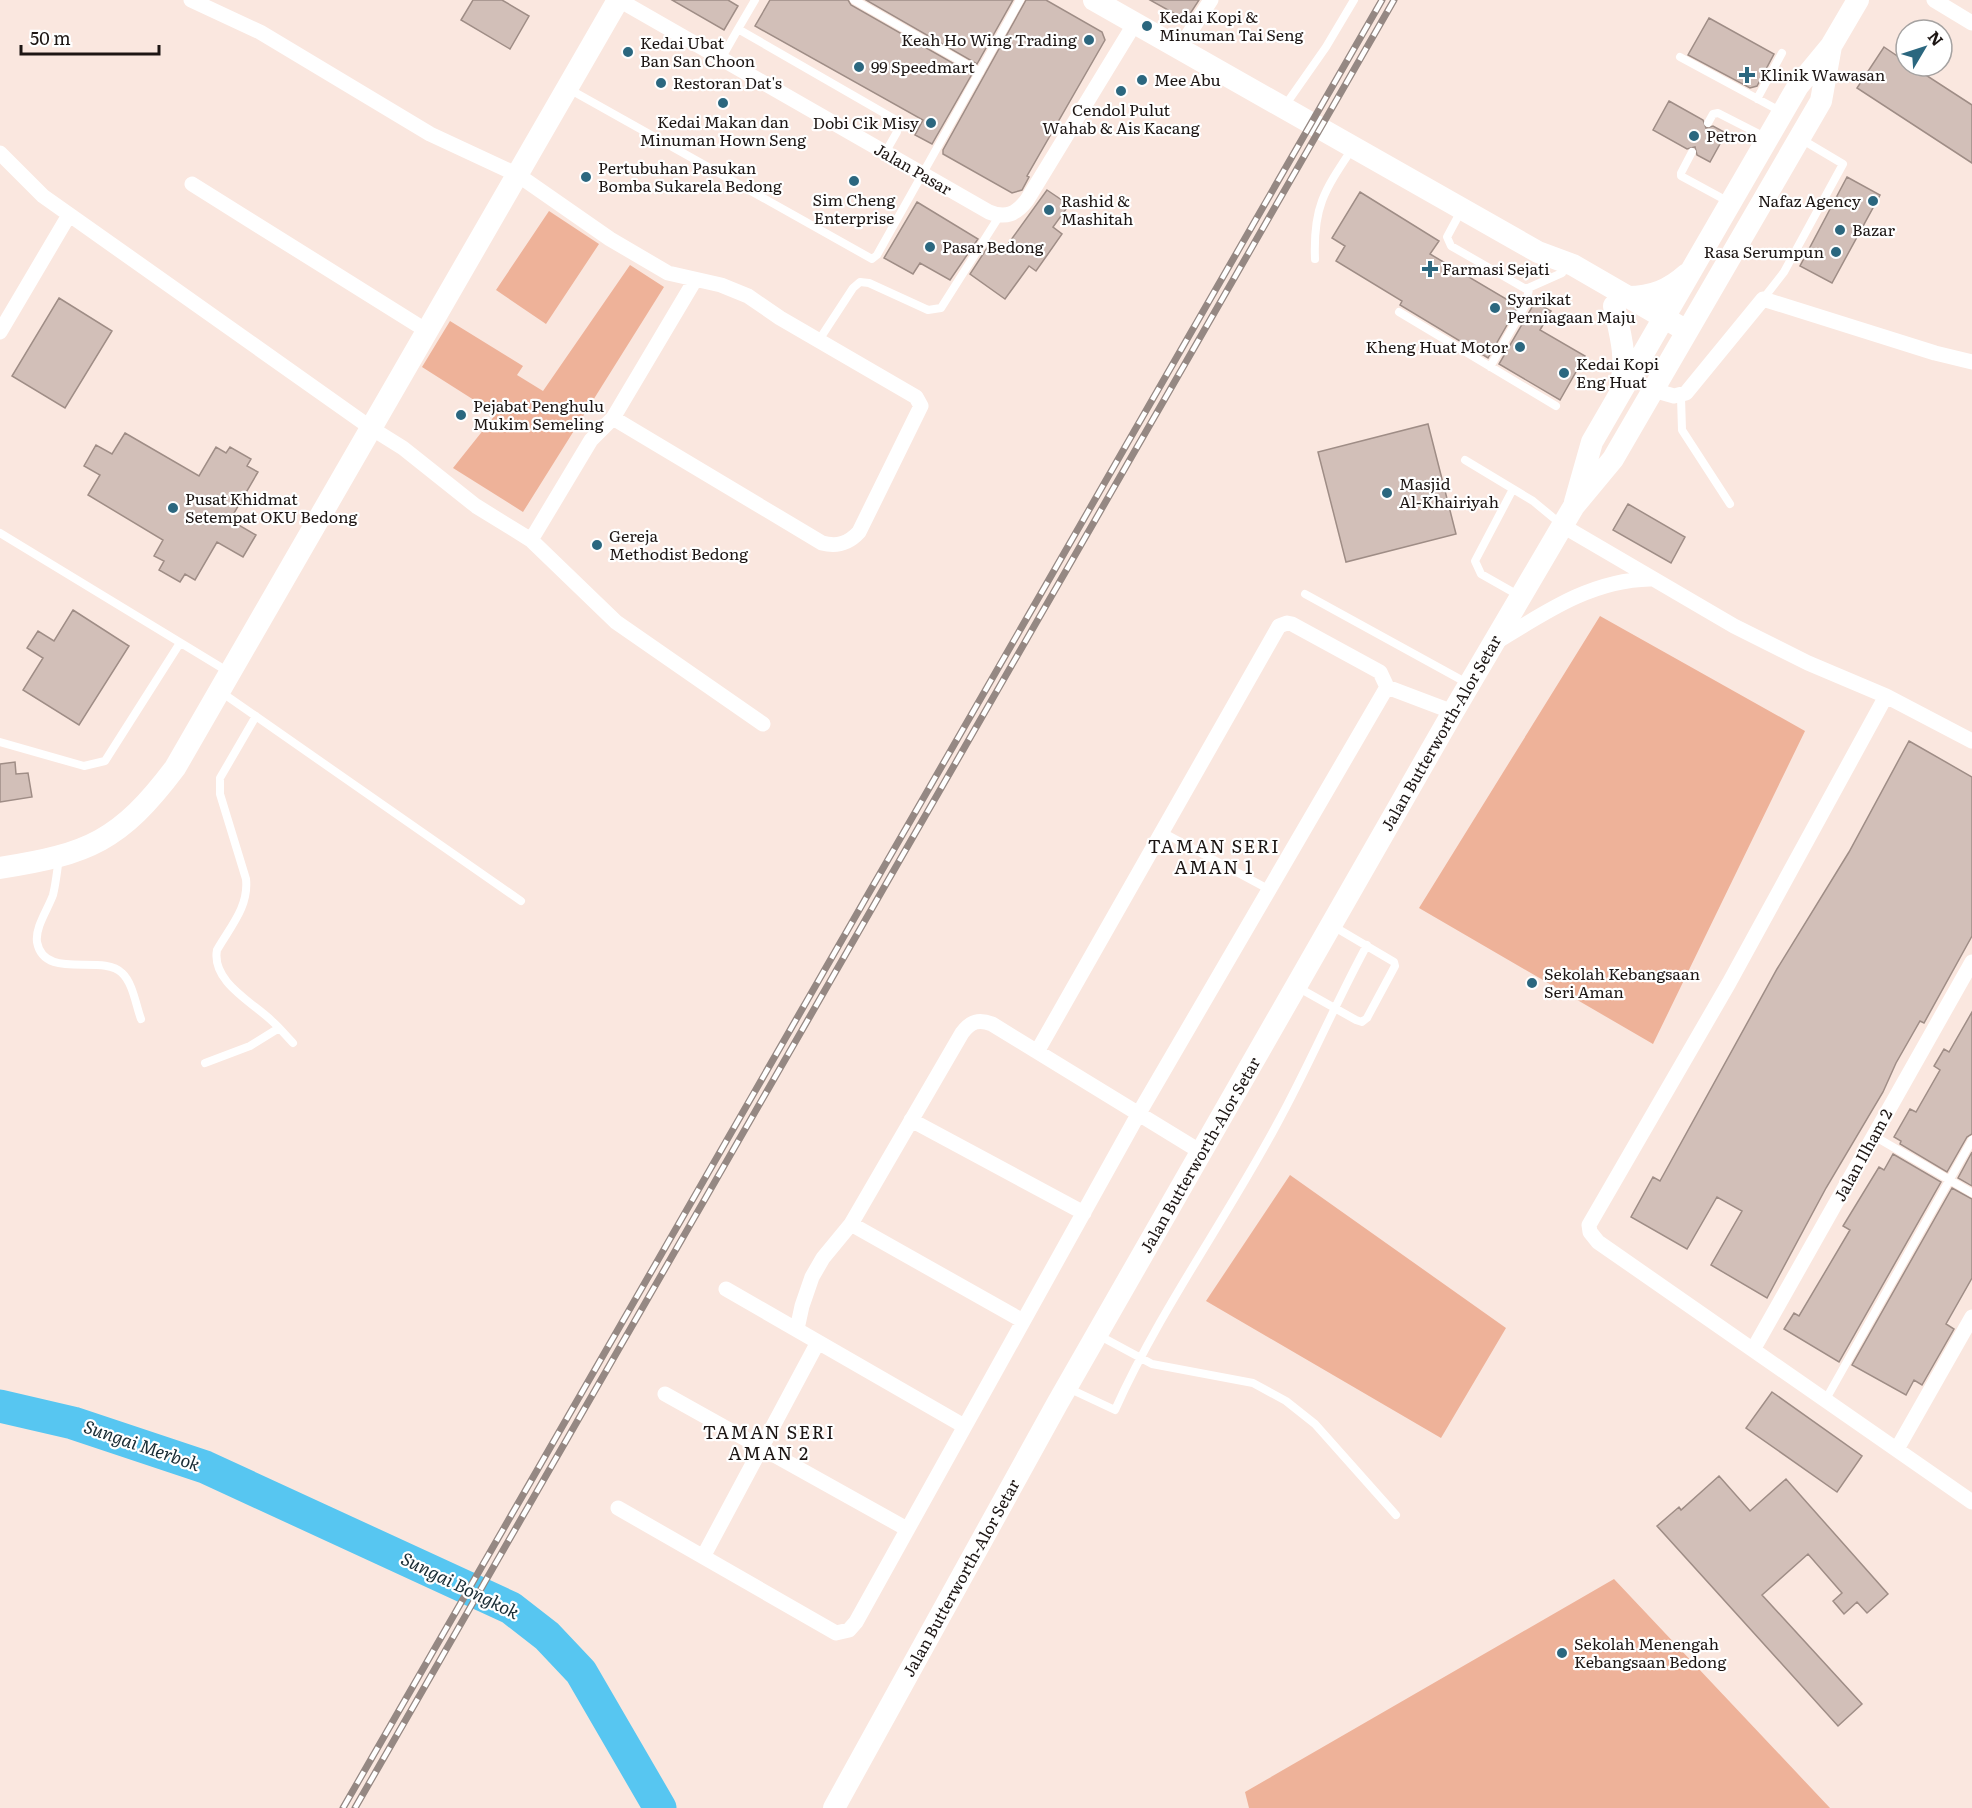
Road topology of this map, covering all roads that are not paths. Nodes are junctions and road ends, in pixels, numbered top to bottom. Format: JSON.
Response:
{"nodes":[{"id":1,"x":191,"y":0,"type":"edge"},
{"id":2,"x":619,"y":0,"type":"edge"},
{"id":3,"x":755,"y":0,"type":"edge"},
{"id":4,"x":854,"y":0,"type":"edge"},
{"id":5,"x":1020,"y":0,"type":"edge"},
{"id":6,"x":1094,"y":0,"type":"edge"},
{"id":7,"x":1211,"y":0,"type":"edge"},
{"id":8,"x":1354,"y":0,"type":"edge"},
{"id":9,"x":1934,"y":0,"type":"edge"},
{"id":10,"x":1855,"y":1,"type":"edge"},
{"id":11,"x":1135,"y":23,"type":"junction"},
{"id":12,"x":1972,"y":23,"type":"edge"},
{"id":13,"x":738,"y":29,"type":"junction"},
{"id":14,"x":1831,"y":46,"type":"junction"},
{"id":15,"x":1179,"y":49,"type":"junction"},
{"id":16,"x":1782,"y":53,"type":"dead end"},
{"id":17,"x":1680,"y":57,"type":"dead end"},
{"id":18,"x":721,"y":59,"type":"junction"},
{"id":19,"x":980,"y":72,"type":"junction"},
{"id":20,"x":567,"y":88,"type":"junction"},
{"id":21,"x":1757,"y":99,"type":"junction"},
{"id":22,"x":1283,"y":109,"type":"junction"},
{"id":23,"x":1783,"y":113,"type":"junction"},
{"id":24,"x":1708,"y":123,"type":"dead end"},
{"id":25,"x":1768,"y":138,"type":"junction"},
{"id":26,"x":1799,"y":139,"type":"junction"},
{"id":27,"x":1353,"y":148,"type":"junction"},
{"id":28,"x":1692,"y":152,"type":"dead end"},
{"id":29,"x":0,"y":153,"type":"edge"},
{"id":30,"x":885,"y":153,"type":"junction"},
{"id":31,"x":922,"y":174,"type":"junction"},
{"id":32,"x":518,"y":175,"type":"junction"},
{"id":33,"x":192,"y":184,"type":"dead end"},
{"id":34,"x":1730,"y":203,"type":"junction"},
{"id":35,"x":1462,"y":209,"type":"junction"},
{"id":36,"x":69,"y":215,"type":"junction"},
{"id":37,"x":1000,"y":215,"type":"junction"},
{"id":38,"x":1538,"y":252,"type":"junction"},
{"id":39,"x":1315,"y":259,"type":"dead end"},
{"id":40,"x":1692,"y":270,"type":"junction"},
{"id":41,"x":1562,"y":273,"type":"junction"},
{"id":42,"x":695,"y":279,"type":"junction"},
{"id":43,"x":1528,"y":288,"type":"junction"},
{"id":44,"x":1763,"y":299,"type":"junction"},
{"id":45,"x":1621,"y":301,"type":"junction"},
{"id":46,"x":1399,"y":312,"type":"dead end"},
{"id":47,"x":1660,"y":324,"type":"junction"},
{"id":48,"x":427,"y":331,"type":"junction"},
{"id":49,"x":0,"y":332,"type":"edge"},
{"id":50,"x":1683,"y":338,"type":"junction"},
{"id":51,"x":819,"y":340,"type":"junction"},
{"id":52,"x":1972,"y":362,"type":"edge"},
{"id":53,"x":1490,"y":367,"type":"junction"},
{"id":54,"x":1653,"y":390,"type":"junction"},
{"id":55,"x":1681,"y":397,"type":"junction"},
{"id":56,"x":1617,"y":399,"type":"junction"},
{"id":57,"x":1556,"y":406,"type":"dead end"},
{"id":58,"x":613,"y":418,"type":"junction"},
{"id":59,"x":371,"y":428,"type":"junction"},
{"id":60,"x":1465,"y":460,"type":"dead end"},
{"id":61,"x":1513,"y":489,"type":"junction"},
{"id":62,"x":1730,"y":504,"type":"dead end"},
{"id":63,"x":1574,"y":506,"type":"junction"},
{"id":64,"x":1563,"y":526,"type":"junction"},
{"id":65,"x":0,"y":533,"type":"edge"},
{"id":66,"x":531,"y":540,"type":"junction"},
{"id":67,"x":1650,"y":579,"type":"junction"},
{"id":68,"x":1305,"y":594,"type":"dead end"},
{"id":69,"x":1521,"y":597,"type":"junction"},
{"id":70,"x":180,"y":643,"type":"junction"},
{"id":71,"x":1492,"y":645,"type":"junction"},
{"id":72,"x":225,"y":682,"type":"junction"},
{"id":73,"x":1469,"y":685,"type":"junction"},
{"id":74,"x":1387,"y":687,"type":"junction"},
{"id":75,"x":1886,"y":696,"type":"junction"},
{"id":76,"x":1453,"y":712,"type":"junction"},
{"id":77,"x":256,"y":716,"type":"junction"},
{"id":78,"x":763,"y":724,"type":"dead end"},
{"id":79,"x":1972,"y":741,"type":"edge"},
{"id":80,"x":0,"y":742,"type":"edge"},
{"id":81,"x":1162,"y":832,"type":"junction"},
{"id":82,"x":59,"y":857,"type":"junction"},
{"id":83,"x":0,"y":868,"type":"edge"},
{"id":84,"x":1270,"y":890,"type":"junction"},
{"id":85,"x":521,"y":901,"type":"dead end"},
{"id":86,"x":1331,"y":925,"type":"junction"},
{"id":87,"x":1367,"y":945,"type":"junction"},
{"id":88,"x":1972,"y":962,"type":"edge"},
{"id":89,"x":1968,"y":978,"type":"edge"},
{"id":90,"x":1296,"y":987,"type":"junction"},
{"id":91,"x":1333,"y":1008,"type":"junction"},
{"id":92,"x":141,"y":1019,"type":"dead end"},
{"id":93,"x":279,"y":1028,"type":"junction"},
{"id":94,"x":293,"y":1043,"type":"dead end"},
{"id":95,"x":1038,"y":1050,"type":"junction"},
{"id":96,"x":205,"y":1063,"type":"dead end"},
{"id":97,"x":1139,"y":1113,"type":"junction"},
{"id":98,"x":911,"y":1120,"type":"junction"},
{"id":99,"x":1874,"y":1136,"type":"junction"},
{"id":100,"x":1972,"y":1140,"type":"edge"},
{"id":101,"x":1201,"y":1152,"type":"junction"},
{"id":102,"x":1949,"y":1179,"type":"junction"},
{"id":103,"x":1972,"y":1193,"type":"edge"},
{"id":104,"x":1083,"y":1213,"type":"junction"},
{"id":105,"x":851,"y":1224,"type":"junction"},
{"id":106,"x":726,"y":1288,"type":"dead end"},
{"id":107,"x":1972,"y":1317,"type":"edge"},
{"id":108,"x":1023,"y":1322,"type":"junction"},
{"id":109,"x":798,"y":1329,"type":"junction"},
{"id":110,"x":1097,"y":1334,"type":"junction"},
{"id":111,"x":818,"y":1342,"type":"junction"},
{"id":112,"x":1754,"y":1348,"type":"junction"},
{"id":113,"x":1139,"y":1357,"type":"junction"},
{"id":114,"x":1067,"y":1387,"type":"junction"},
{"id":115,"x":665,"y":1394,"type":"dead end"},
{"id":116,"x":1826,"y":1399,"type":"junction"},
{"id":117,"x":964,"y":1426,"type":"junction"},
{"id":118,"x":760,"y":1445,"type":"junction"},
{"id":119,"x":1897,"y":1449,"type":"junction"},
{"id":120,"x":1971,"y":1498,"type":"edge"},
{"id":121,"x":618,"y":1508,"type":"dead end"},
{"id":122,"x":1396,"y":1515,"type":"dead end"},
{"id":123,"x":907,"y":1529,"type":"junction"},
{"id":124,"x":704,"y":1555,"type":"junction"},
{"id":125,"x":834,"y":1808,"type":"edge"}],
"edges":[{"from":1,"to":32,"type":"street"},
{"from":2,"to":18,"type":"street","name":"Jalan Pasar"},
{"from":2,"to":20,"type":"main road"},
{"from":3,"to":13,"type":"lane"},
{"from":4,"to":19,"type":"lane"},
{"from":5,"to":19,"type":"lane"},
{"from":6,"to":11,"type":"main road"},
{"from":7,"to":15,"type":"street"},
{"from":8,"to":22,"type":"lane"},
{"from":9,"to":12,"type":"street"},
{"from":10,"to":14,"type":"main road","name":"Jalan Butterworth-Alor Setar"},
{"from":11,"to":15,"type":"main road"},
{"from":11,"to":37,"type":"street"},
{"from":13,"to":18,"type":"lane"},
{"from":13,"to":30,"type":"lane"},
{"from":14,"to":23,"type":"main road","name":"Jalan Butterworth-Alor Setar"},
{"from":14,"to":26,"type":"main road","name":"Jalan Butterworth-Alor Setar"},
{"from":15,"to":22,"type":"main road"},
{"from":16,"to":21,"type":"lane"},
{"from":17,"to":21,"type":"lane"},
{"from":18,"to":30,"type":"street","name":"Jalan Pasar"},
{"from":19,"to":31,"type":"lane"},
{"from":20,"to":31,"type":"lane"},
{"from":20,"to":32,"type":"main road"},
{"from":21,"to":23,"type":"lane"},
{"from":22,"to":27,"type":"main road"},
{"from":23,"to":25,"type":"main road","name":"Jalan Butterworth-Alor Setar"},
{"from":24,"to":25,"type":"lane"},
{"from":25,"to":34,"type":"main road","name":"Jalan Butterworth-Alor Setar"},
{"from":26,"to":44,"type":"lane"},
{"from":26,"to":50,"type":"main road","name":"Jalan Butterworth-Alor Setar"},
{"from":27,"to":35,"type":"main road"},
{"from":27,"to":39,"type":"lane"},
{"from":28,"to":34,"type":"lane"},
{"from":29,"to":36,"type":"street"},
{"from":30,"to":31,"type":"street","name":"Jalan Pasar"},
{"from":31,"to":37,"type":"street","name":"Jalan Pasar"},
{"from":32,"to":42,"type":"street"},
{"from":32,"to":48,"type":"main road"},
{"from":33,"to":48,"type":"street"},
{"from":34,"to":40,"type":"main road","name":"Jalan Butterworth-Alor Setar"},
{"from":35,"to":38,"type":"main road"},
{"from":35,"to":43,"type":"lane"},
{"from":36,"to":49,"type":"street"},
{"from":36,"to":59,"type":"street"},
{"from":37,"to":51,"type":"lane"},
{"from":38,"to":41,"type":"main road"},
{"from":38,"to":45,"type":"main road"},
{"from":40,"to":45,"type":"main road"},
{"from":40,"to":47,"type":"main road","name":"Jalan Butterworth-Alor Setar"},
{"from":41,"to":43,"type":"lane"},
{"from":41,"to":45,"type":"main road"},
{"from":42,"to":51,"type":"street"},
{"from":42,"to":58,"type":"street"},
{"from":43,"to":53,"type":"lane"},
{"from":44,"to":52,"type":"street"},
{"from":44,"to":55,"type":"street"},
{"from":45,"to":47,"type":"main road"},
{"from":45,"to":56,"type":"main road"},
{"from":46,"to":53,"type":"lane"},
{"from":47,"to":50,"type":"main road"},
{"from":47,"to":56,"type":"main road","name":"Jalan Butterworth-Alor Setar"},
{"from":48,"to":59,"type":"main road"},
{"from":50,"to":54,"type":"main road","name":"Jalan Butterworth-Alor Setar"},
{"from":51,"to":58,"type":"street"},
{"from":53,"to":57,"type":"lane"},
{"from":54,"to":55,"type":"street"},
{"from":54,"to":63,"type":"main road","name":"Jalan Butterworth-Alor Setar"},
{"from":55,"to":62,"type":"lane"},
{"from":56,"to":63,"type":"main road","name":"Jalan Butterworth-Alor Setar"},
{"from":58,"to":66,"type":"street"},
{"from":59,"to":66,"type":"street"},
{"from":59,"to":72,"type":"main road"},
{"from":60,"to":61,"type":"lane"},
{"from":61,"to":64,"type":"lane"},
{"from":61,"to":69,"type":"lane"},
{"from":63,"to":64,"type":"main road","name":"Jalan Butterworth-Alor Setar"},
{"from":64,"to":67,"type":"street"},
{"from":64,"to":69,"type":"main road","name":"Jalan Butterworth-Alor Setar"},
{"from":65,"to":70,"type":"lane"},
{"from":66,"to":78,"type":"street"},
{"from":67,"to":71,"type":"street"},
{"from":67,"to":75,"type":"street"},
{"from":68,"to":73,"type":"lane"},
{"from":69,"to":71,"type":"main road","name":"Jalan Butterworth-Alor Setar"},
{"from":70,"to":72,"type":"lane"},
{"from":70,"to":80,"type":"lane"},
{"from":71,"to":73,"type":"main road","name":"Jalan Butterworth-Alor Setar"},
{"from":72,"to":77,"type":"lane"},
{"from":72,"to":82,"type":"main road"},
{"from":73,"to":76,"type":"main road","name":"Jalan Butterworth-Alor Setar"},
{"from":74,"to":76,"type":"street"},
{"from":74,"to":81,"type":"street"},
{"from":74,"to":84,"type":"street"},
{"from":75,"to":79,"type":"street"},
{"from":75,"to":112,"type":"street"},
{"from":76,"to":86,"type":"main road","name":"Jalan Butterworth-Alor Setar"},
{"from":77,"to":85,"type":"lane"},
{"from":77,"to":93,"type":"lane"},
{"from":81,"to":84,"type":"lane"},
{"from":81,"to":95,"type":"street"},
{"from":82,"to":83,"type":"main road"},
{"from":82,"to":92,"type":"lane"},
{"from":84,"to":97,"type":"street"},
{"from":86,"to":87,"type":"lane"},
{"from":86,"to":90,"type":"main road","name":"Jalan Butterworth-Alor Setar"},
{"from":87,"to":91,"type":"lane"},
{"from":87,"to":91,"type":"lane"},
{"from":88,"to":89,"type":"street","name":"Jalan Ilham 2"},
{"from":89,"to":99,"type":"street","name":"Jalan Ilham 2"},
{"from":90,"to":91,"type":"lane"},
{"from":90,"to":101,"type":"main road","name":"Jalan Butterworth-Alor Setar"},
{"from":91,"to":113,"type":"lane"},
{"from":93,"to":94,"type":"lane"},
{"from":93,"to":96,"type":"lane"},
{"from":95,"to":97,"type":"street"},
{"from":95,"to":98,"type":"street"},
{"from":97,"to":101,"type":"street"},
{"from":97,"to":104,"type":"street"},
{"from":98,"to":104,"type":"street"},
{"from":98,"to":105,"type":"street"},
{"from":99,"to":102,"type":"lane"},
{"from":99,"to":112,"type":"street","name":"Jalan Ilham 2"},
{"from":100,"to":102,"type":"lane"},
{"from":101,"to":110,"type":"main road","name":"Jalan Butterworth-Alor Setar"},
{"from":102,"to":103,"type":"lane"},
{"from":102,"to":116,"type":"lane"},
{"from":104,"to":108,"type":"street"},
{"from":105,"to":108,"type":"street"},
{"from":105,"to":109,"type":"street"},
{"from":106,"to":109,"type":"street"},
{"from":107,"to":119,"type":"street"},
{"from":108,"to":117,"type":"street"},
{"from":109,"to":111,"type":"street"},
{"from":110,"to":113,"type":"lane"},
{"from":110,"to":114,"type":"main road","name":"Jalan Butterworth-Alor Setar"},
{"from":111,"to":117,"type":"street"},
{"from":111,"to":118,"type":"street"},
{"from":112,"to":116,"type":"street"},
{"from":113,"to":114,"type":"lane"},
{"from":113,"to":122,"type":"lane"},
{"from":114,"to":125,"type":"main road","name":"Jalan Butterworth-Alor Setar"},
{"from":115,"to":118,"type":"street"},
{"from":116,"to":119,"type":"street"},
{"from":117,"to":123,"type":"street"},
{"from":118,"to":123,"type":"street"},
{"from":118,"to":124,"type":"street"},
{"from":119,"to":120,"type":"street"},
{"from":121,"to":124,"type":"street"},
{"from":123,"to":124,"type":"street"}]}
